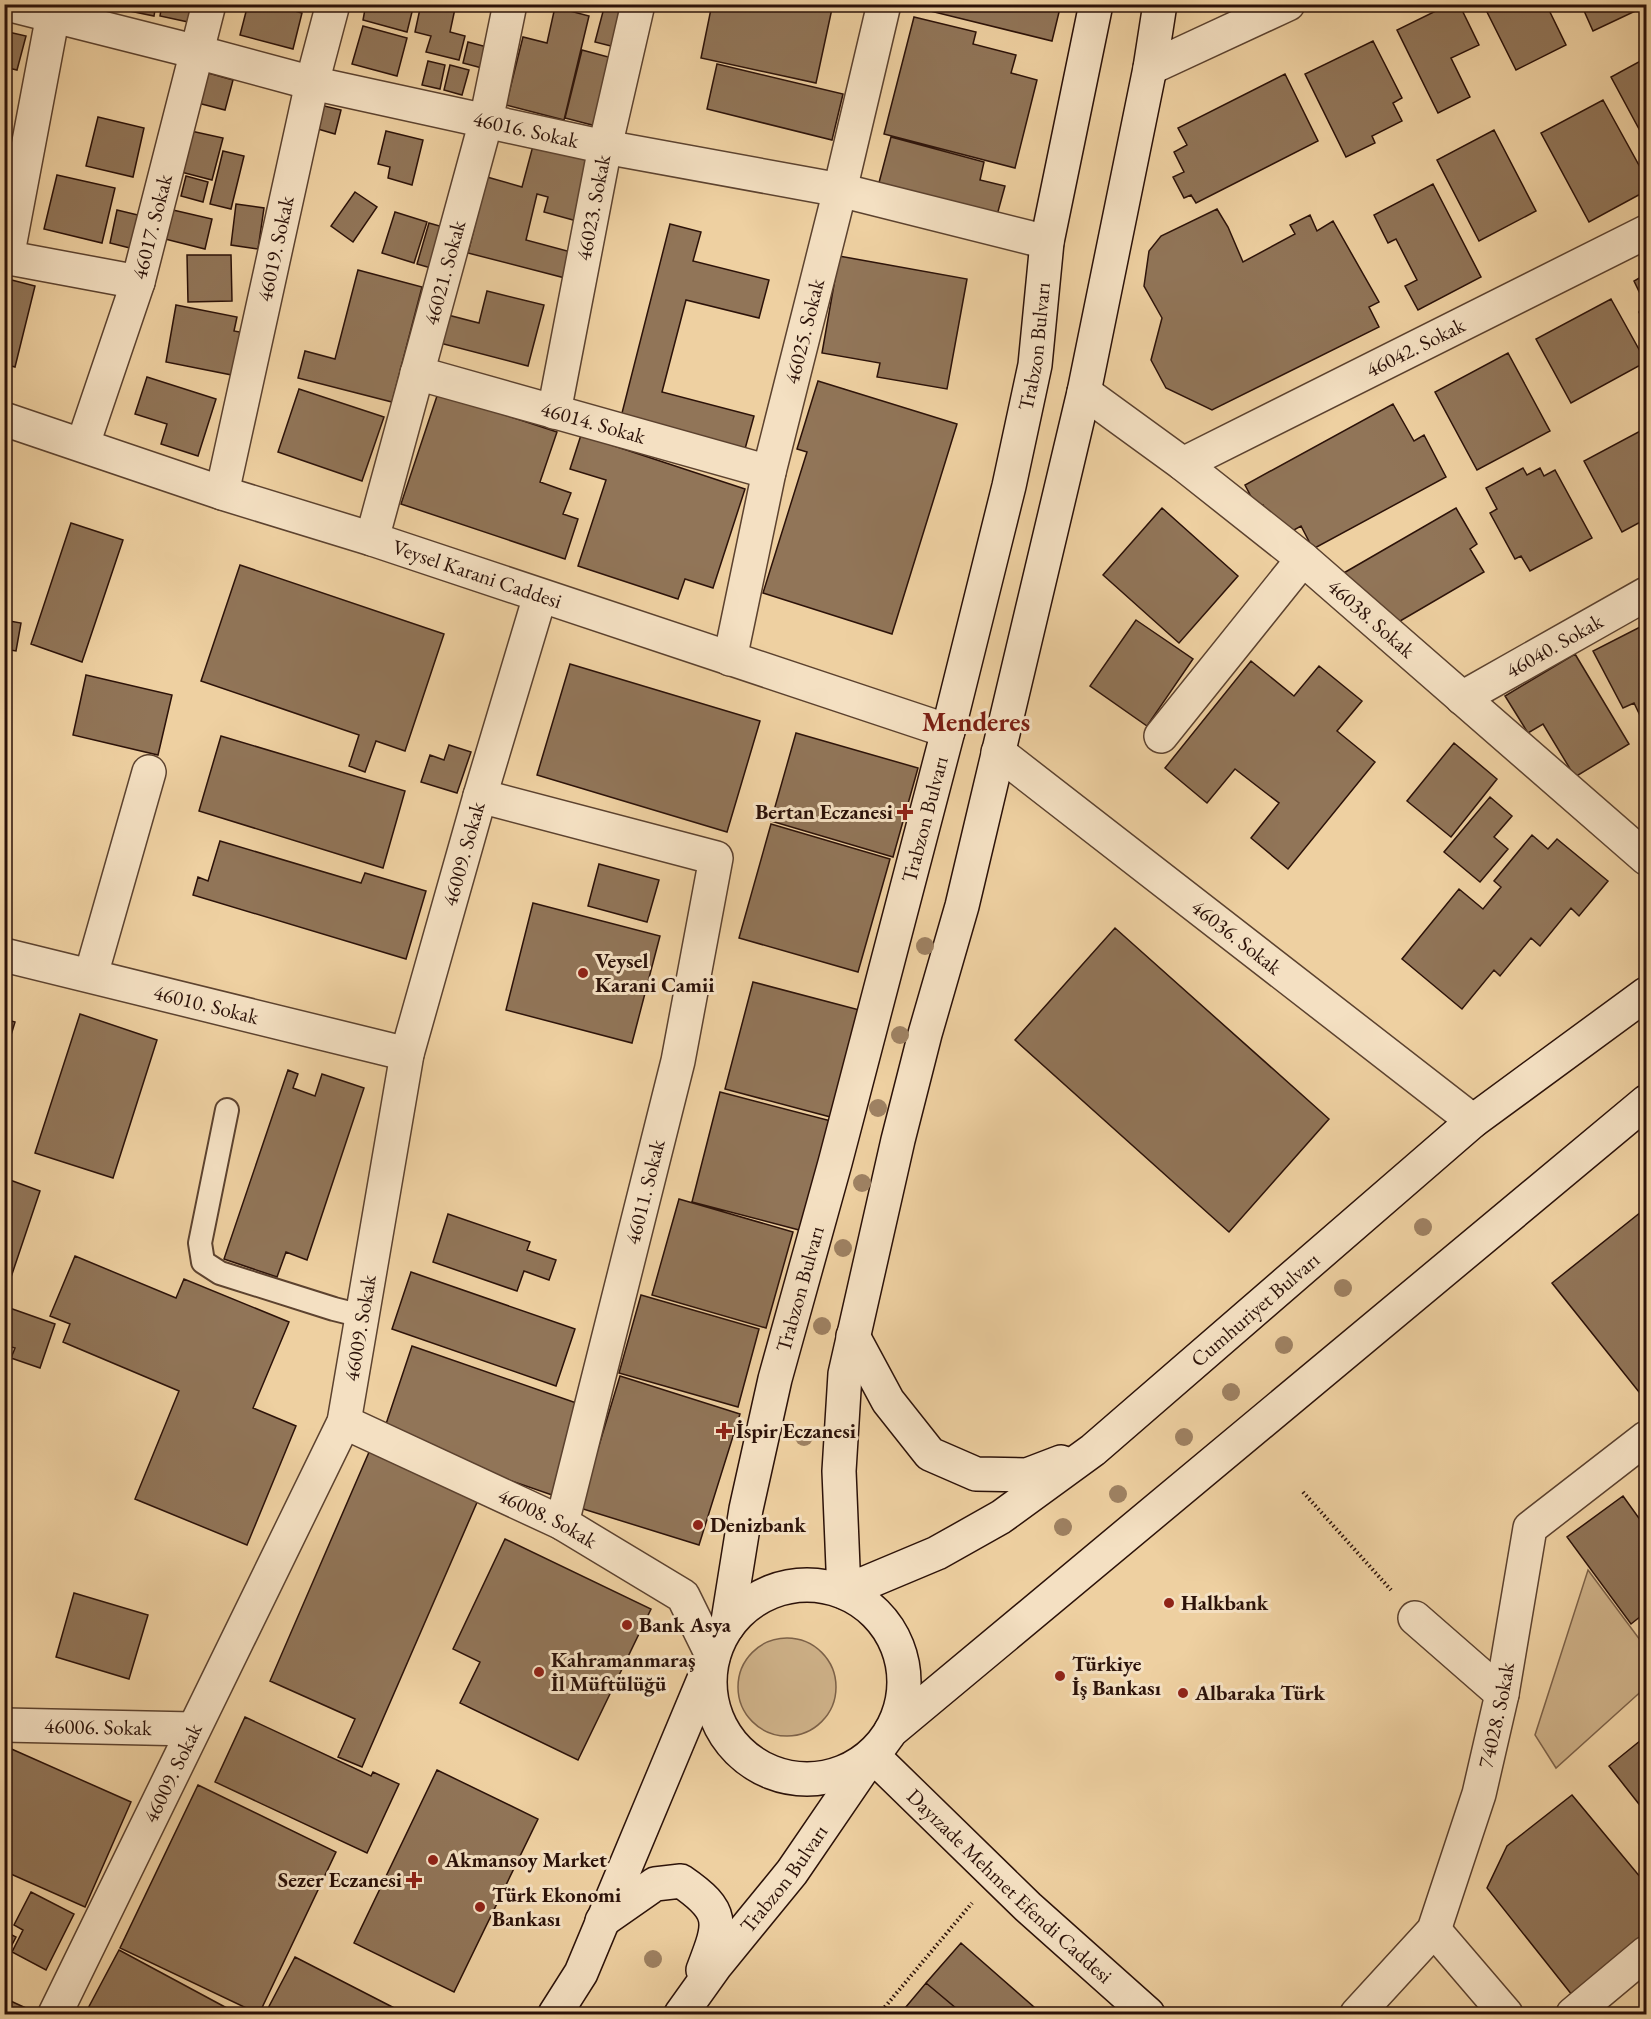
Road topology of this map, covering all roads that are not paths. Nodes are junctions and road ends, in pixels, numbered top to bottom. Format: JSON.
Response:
{"nodes":[{"id":1,"x":7,"y":4,"type":"edge"},
{"id":2,"x":208,"y":4,"type":"edge"},
{"id":3,"x":333,"y":4,"type":"edge"},
{"id":4,"x":510,"y":4,"type":"edge"},
{"id":5,"x":638,"y":4,"type":"edge"},
{"id":6,"x":884,"y":4,"type":"edge"},
{"id":7,"x":1096,"y":4,"type":"edge"},
{"id":8,"x":1160,"y":4,"type":"edge"},
{"id":9,"x":1288,"y":4,"type":"edge"},
{"id":10,"x":54,"y":10,"type":"edge"},
{"id":11,"x":197,"y":52,"type":"junction"},
{"id":12,"x":1150,"y":68,"type":"junction"},
{"id":13,"x":312,"y":83,"type":"junction"},
{"id":14,"x":486,"y":121,"type":"junction"},
{"id":15,"x":605,"y":147,"type":"junction"},
{"id":16,"x":840,"y":190,"type":"junction"},
{"id":17,"x":1647,"y":232,"type":"edge"},
{"id":18,"x":1047,"y":242,"type":"junction"},
{"id":19,"x":6,"y":257,"type":"edge"},
{"id":20,"x":138,"y":282,"type":"junction"},
{"id":21,"x":417,"y":373,"type":"junction"},
{"id":22,"x":1084,"y":392,"type":"junction"},
{"id":23,"x":554,"y":412,"type":"junction"},
{"id":24,"x":4,"y":418,"type":"edge"},
{"id":25,"x":82,"y":444,"type":"junction"},
{"id":26,"x":1183,"y":464,"type":"junction"},
{"id":27,"x":769,"y":472,"type":"junction"},
{"id":28,"x":222,"y":493,"type":"junction"},
{"id":29,"x":372,"y":539,"type":"junction"},
{"id":30,"x":1303,"y":559,"type":"junction"},
{"id":31,"x":1647,"y":594,"type":"edge"},
{"id":32,"x":540,"y":596,"type":"junction"},
{"id":33,"x":729,"y":659,"type":"junction"},
{"id":34,"x":1462,"y":698,"type":"junction"},
{"id":35,"x":948,"y":731,"type":"junction"},
{"id":36,"x":1161,"y":736,"type":"dead end"},
{"id":37,"x":998,"y":752,"type":"junction"},
{"id":38,"x":149,"y":772,"type":"dead end"},
{"id":39,"x":480,"y":796,"type":"junction"},
{"id":40,"x":1647,"y":858,"type":"edge"},
{"id":41,"x":4,"y":955,"type":"edge"},
{"id":42,"x":92,"y":975,"type":"junction"},
{"id":43,"x":1647,"y":994,"type":"edge"},
{"id":44,"x":407,"y":1054,"type":"junction"},
{"id":45,"x":1647,"y":1102,"type":"edge"},
{"id":46,"x":227,"y":1110,"type":"dead end"},
{"id":47,"x":1473,"y":1121,"type":"junction"},
{"id":48,"x":362,"y":1316,"type":"junction"},
{"id":49,"x":853,"y":1336,"type":"junction"},
{"id":50,"x":344,"y":1422,"type":"junction"},
{"id":51,"x":1647,"y":1438,"type":"edge"},
{"id":52,"x":1093,"y":1450,"type":"junction"},
{"id":53,"x":562,"y":1523,"type":"junction"},
{"id":54,"x":844,"y":1592,"type":"junction"},
{"id":55,"x":1415,"y":1618,"type":"road end"},
{"id":56,"x":727,"y":1627,"type":"junction"},
{"id":57,"x":713,"y":1657,"type":"junction"},
{"id":58,"x":1502,"y":1694,"type":"junction"},
{"id":59,"x":5,"y":1726,"type":"edge"},
{"id":60,"x":193,"y":1729,"type":"junction"},
{"id":61,"x":882,"y":1743,"type":"junction"},
{"id":62,"x":602,"y":1921,"type":"junction"},
{"id":63,"x":1434,"y":1930,"type":"junction"},
{"id":64,"x":1647,"y":1953,"type":"edge"},
{"id":65,"x":686,"y":2007,"type":"edge"},
{"id":66,"x":55,"y":2014,"type":"edge"},
{"id":67,"x":555,"y":2014,"type":"edge"},
{"id":68,"x":1148,"y":2014,"type":"edge"},
{"id":69,"x":1357,"y":2014,"type":"edge"},
{"id":70,"x":1506,"y":2014,"type":"edge"},
{"id":71,"x":1573,"y":2014,"type":"edge"}],
"edges":[{"from":1,"to":10,"type":"street","name":"46016. Sokak"},
{"from":2,"to":11,"type":"street","name":"46017. Sokak"},
{"from":3,"to":13,"type":"street","name":"46019. Sokak"},
{"from":4,"to":14,"type":"street","name":"46021. Sokak"},
{"from":5,"to":15,"type":"street","name":"46023. Sokak"},
{"from":6,"to":16,"type":"street","name":"46025. Sokak"},
{"from":7,"to":18,"type":"street","name":"Trabzon Bulvarı"},
{"from":8,"to":12,"type":"street"},
{"from":9,"to":12,"type":"street"},
{"from":10,"to":11,"type":"street","name":"46016. Sokak"},
{"from":10,"to":19,"type":"street"},
{"from":11,"to":13,"type":"street","name":"46016. Sokak"},
{"from":11,"to":20,"type":"street","name":"46017. Sokak"},
{"from":12,"to":22,"type":"street"},
{"from":13,"to":14,"type":"street","name":"46016. Sokak"},
{"from":13,"to":28,"type":"street","name":"46019. Sokak"},
{"from":14,"to":15,"type":"street","name":"46016. Sokak"},
{"from":14,"to":21,"type":"street","name":"46021. Sokak"},
{"from":15,"to":16,"type":"street","name":"46016. Sokak"},
{"from":15,"to":23,"type":"street","name":"46023. Sokak"},
{"from":16,"to":18,"type":"street","name":"46016. Sokak"},
{"from":16,"to":27,"type":"street","name":"46025. Sokak"},
{"from":17,"to":26,"type":"street","name":"46042. Sokak"},
{"from":18,"to":35,"type":"street","name":"Trabzon Bulvarı"},
{"from":19,"to":20,"type":"street"},
{"from":20,"to":25,"type":"street","name":"46017. Sokak"},
{"from":21,"to":23,"type":"street","name":"46014. Sokak"},
{"from":21,"to":29,"type":"street","name":"46021. Sokak"},
{"from":22,"to":26,"type":"street","name":"46038. Sokak"},
{"from":22,"to":37,"type":"street"},
{"from":23,"to":27,"type":"street","name":"46014. Sokak"},
{"from":24,"to":25,"type":"street","name":"Veysel Karani Caddesi"},
{"from":25,"to":28,"type":"street","name":"Veysel Karani Caddesi"},
{"from":26,"to":30,"type":"street","name":"46038. Sokak"},
{"from":27,"to":33,"type":"street","name":"46025. Sokak"},
{"from":28,"to":29,"type":"street","name":"Veysel Karani Caddesi"},
{"from":29,"to":32,"type":"street","name":"Veysel Karani Caddesi"},
{"from":30,"to":34,"type":"street","name":"46038. Sokak"},
{"from":30,"to":36,"type":"street"},
{"from":31,"to":34,"type":"street","name":"46040. Sokak"},
{"from":32,"to":33,"type":"street","name":"Veysel Karani Caddesi"},
{"from":32,"to":39,"type":"street","name":"46009. Sokak"},
{"from":33,"to":35,"type":"street","name":"Veysel Karani Caddesi"},
{"from":34,"to":40,"type":"street","name":"46038. Sokak"},
{"from":35,"to":56,"type":"street","name":"Trabzon Bulvarı"},
{"from":37,"to":47,"type":"street","name":"46036. Sokak"},
{"from":37,"to":49,"type":"street"},
{"from":38,"to":42,"type":"street"},
{"from":39,"to":44,"type":"street","name":"46009. Sokak"},
{"from":39,"to":53,"type":"street","name":"46011. Sokak"},
{"from":41,"to":42,"type":"street","name":"46010. Sokak"},
{"from":42,"to":44,"type":"street","name":"46010. Sokak"},
{"from":43,"to":47,"type":"street","name":"Cumhuriyet Bulvarı"},
{"from":44,"to":48,"type":"street","name":"46009. Sokak"},
{"from":45,"to":61,"type":"street"},
{"from":46,"to":48,"type":"lane"},
{"from":47,"to":52,"type":"street","name":"Cumhuriyet Bulvarı"},
{"from":48,"to":50,"type":"street","name":"46009. Sokak"},
{"from":49,"to":52,"type":"street"},
{"from":49,"to":54,"type":"street"},
{"from":50,"to":53,"type":"street","name":"46008. Sokak"},
{"from":50,"to":60,"type":"street","name":"46009. Sokak"},
{"from":51,"to":58,"type":"street","name":"74028. Sokak"},
{"from":52,"to":54,"type":"street","name":"Cumhuriyet Bulvarı"},
{"from":53,"to":57,"type":"street","name":"46008. Sokak"},
{"from":54,"to":56,"type":"street"},
{"from":54,"to":61,"type":"street"},
{"from":55,"to":58,"type":"street"},
{"from":56,"to":57,"type":"street"},
{"from":57,"to":61,"type":"street"},
{"from":57,"to":62,"type":"street"},
{"from":58,"to":63,"type":"street","name":"74028. Sokak"},
{"from":59,"to":60,"type":"street","name":"46006. Sokak"},
{"from":60,"to":66,"type":"street","name":"46009. Sokak"},
{"from":61,"to":65,"type":"street","name":"Trabzon Bulvarı"},
{"from":61,"to":68,"type":"street","name":"Dayızade Mehmet Efendi Caddesi"},
{"from":62,"to":65,"type":"street","name":"Trabzon Bulvarı"},
{"from":62,"to":67,"type":"street"},
{"from":63,"to":69,"type":"street","name":"74028. Sokak"},
{"from":63,"to":70,"type":"street"},
{"from":64,"to":71,"type":"street"}]}
